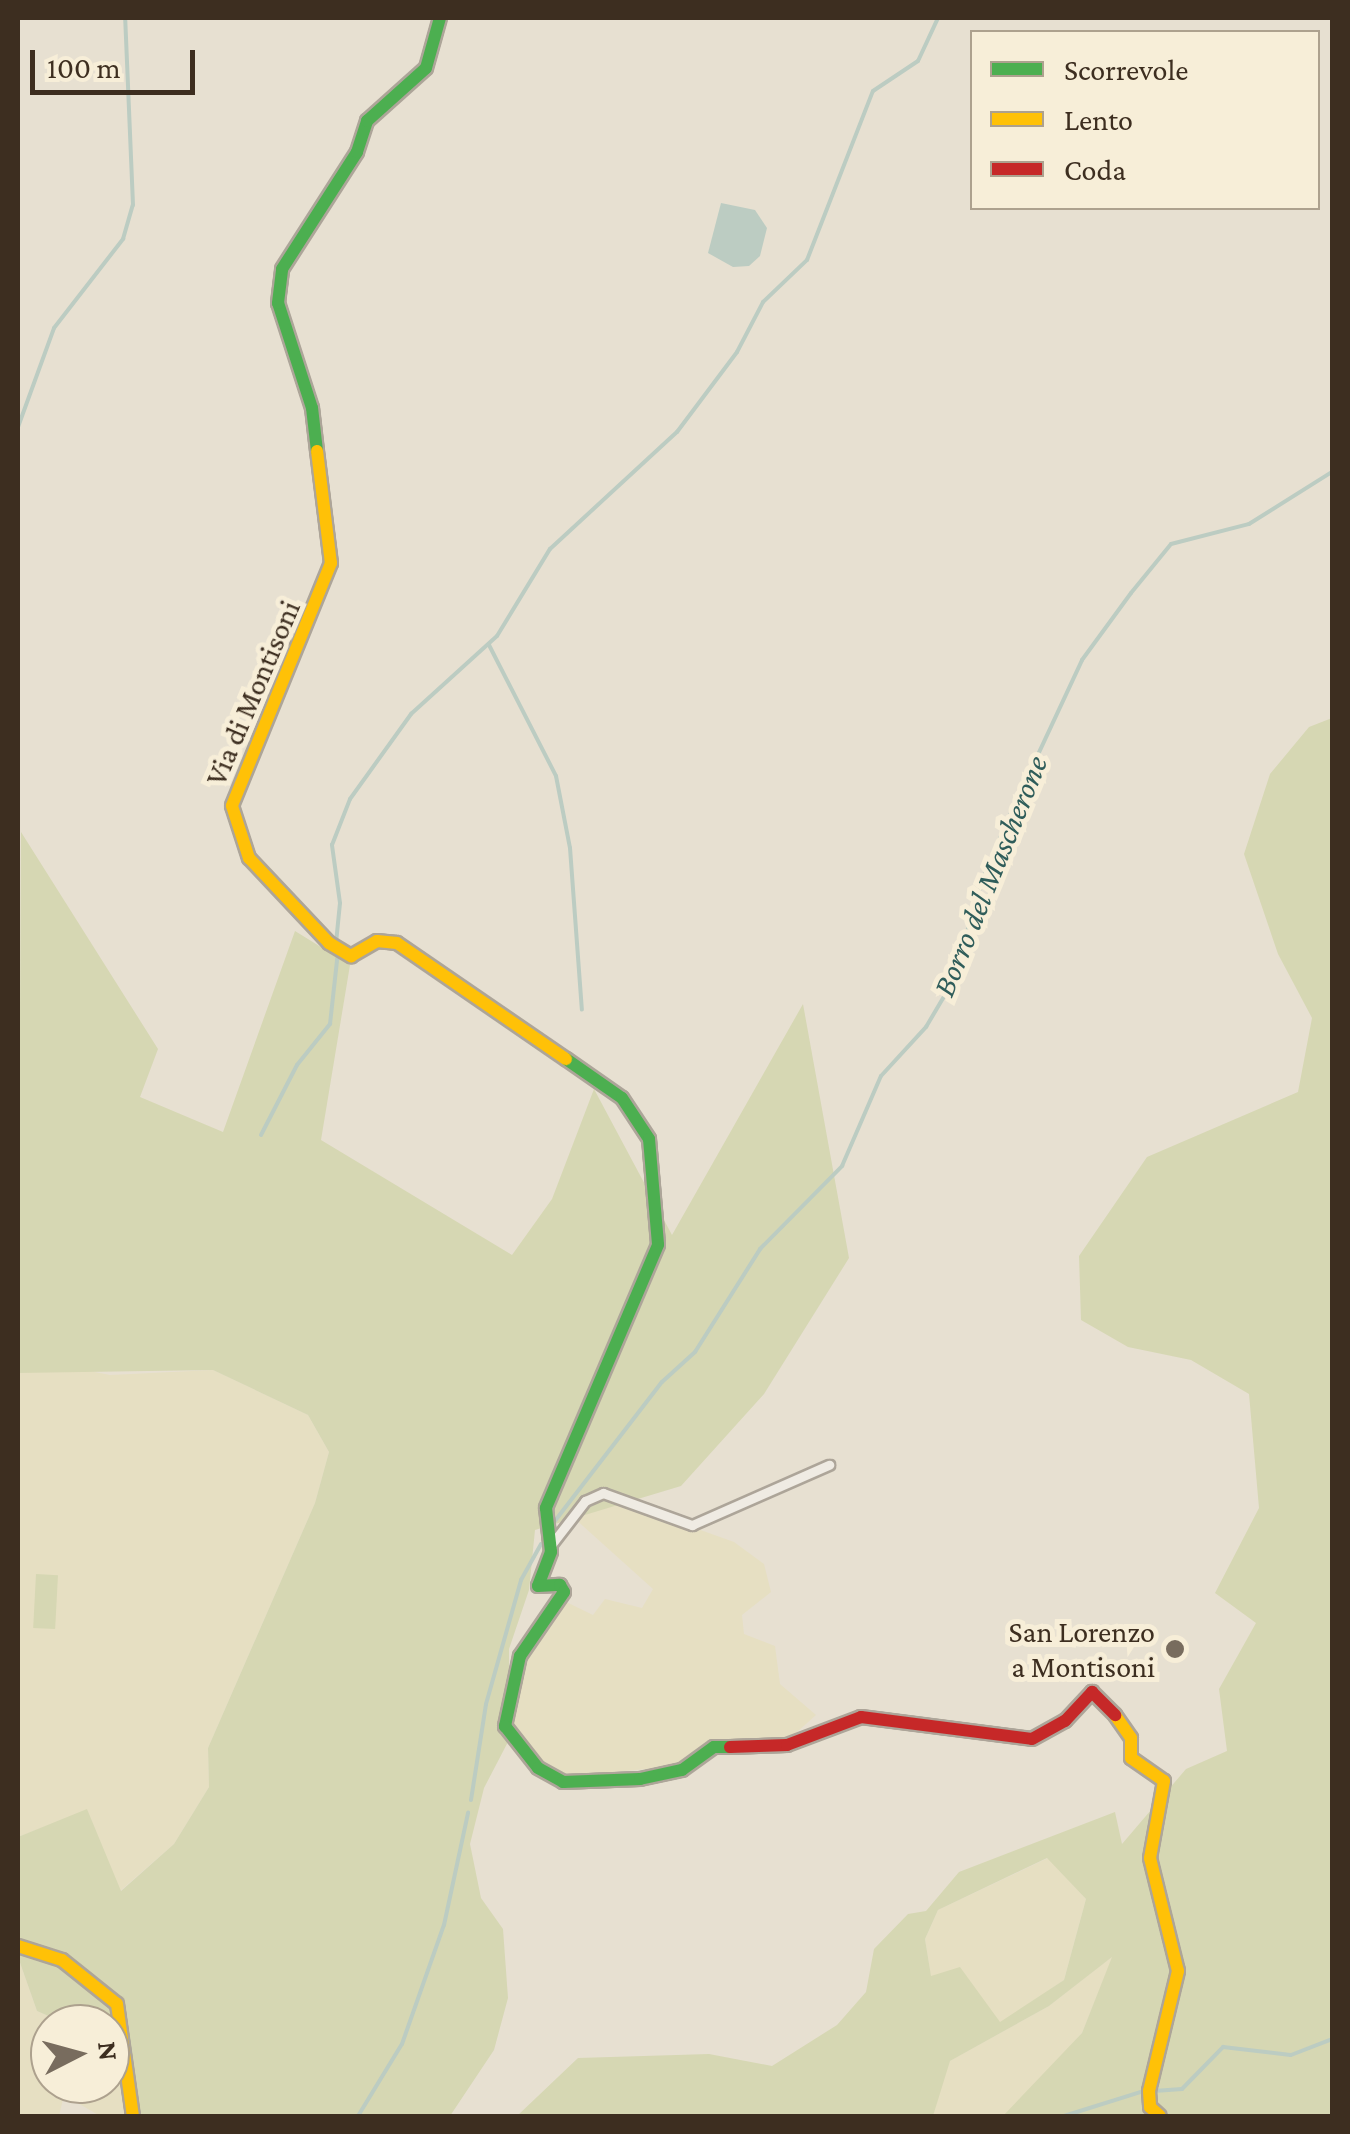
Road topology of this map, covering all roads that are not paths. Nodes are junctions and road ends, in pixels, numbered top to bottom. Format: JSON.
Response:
{"nodes":[{"id":1,"x":440,"y":18,"type":"edge"},
{"id":2,"x":829,"y":1466,"type":"dead end"},
{"id":3,"x":551,"y":1545,"type":"junction"},
{"id":4,"x":18,"y":1946,"type":"edge"},
{"id":5,"x":133,"y":2116,"type":"edge"},
{"id":6,"x":1160,"y":2116,"type":"edge"}],
"edges":[{"from":1,"to":3,"type":"street","name":"Via di Montisoni"},
{"from":2,"to":3,"type":"street","name":"Via di Montisoni"},
{"from":3,"to":6,"type":"street","name":"Via di Montisoni"},
{"from":4,"to":5,"type":"street"}]}
